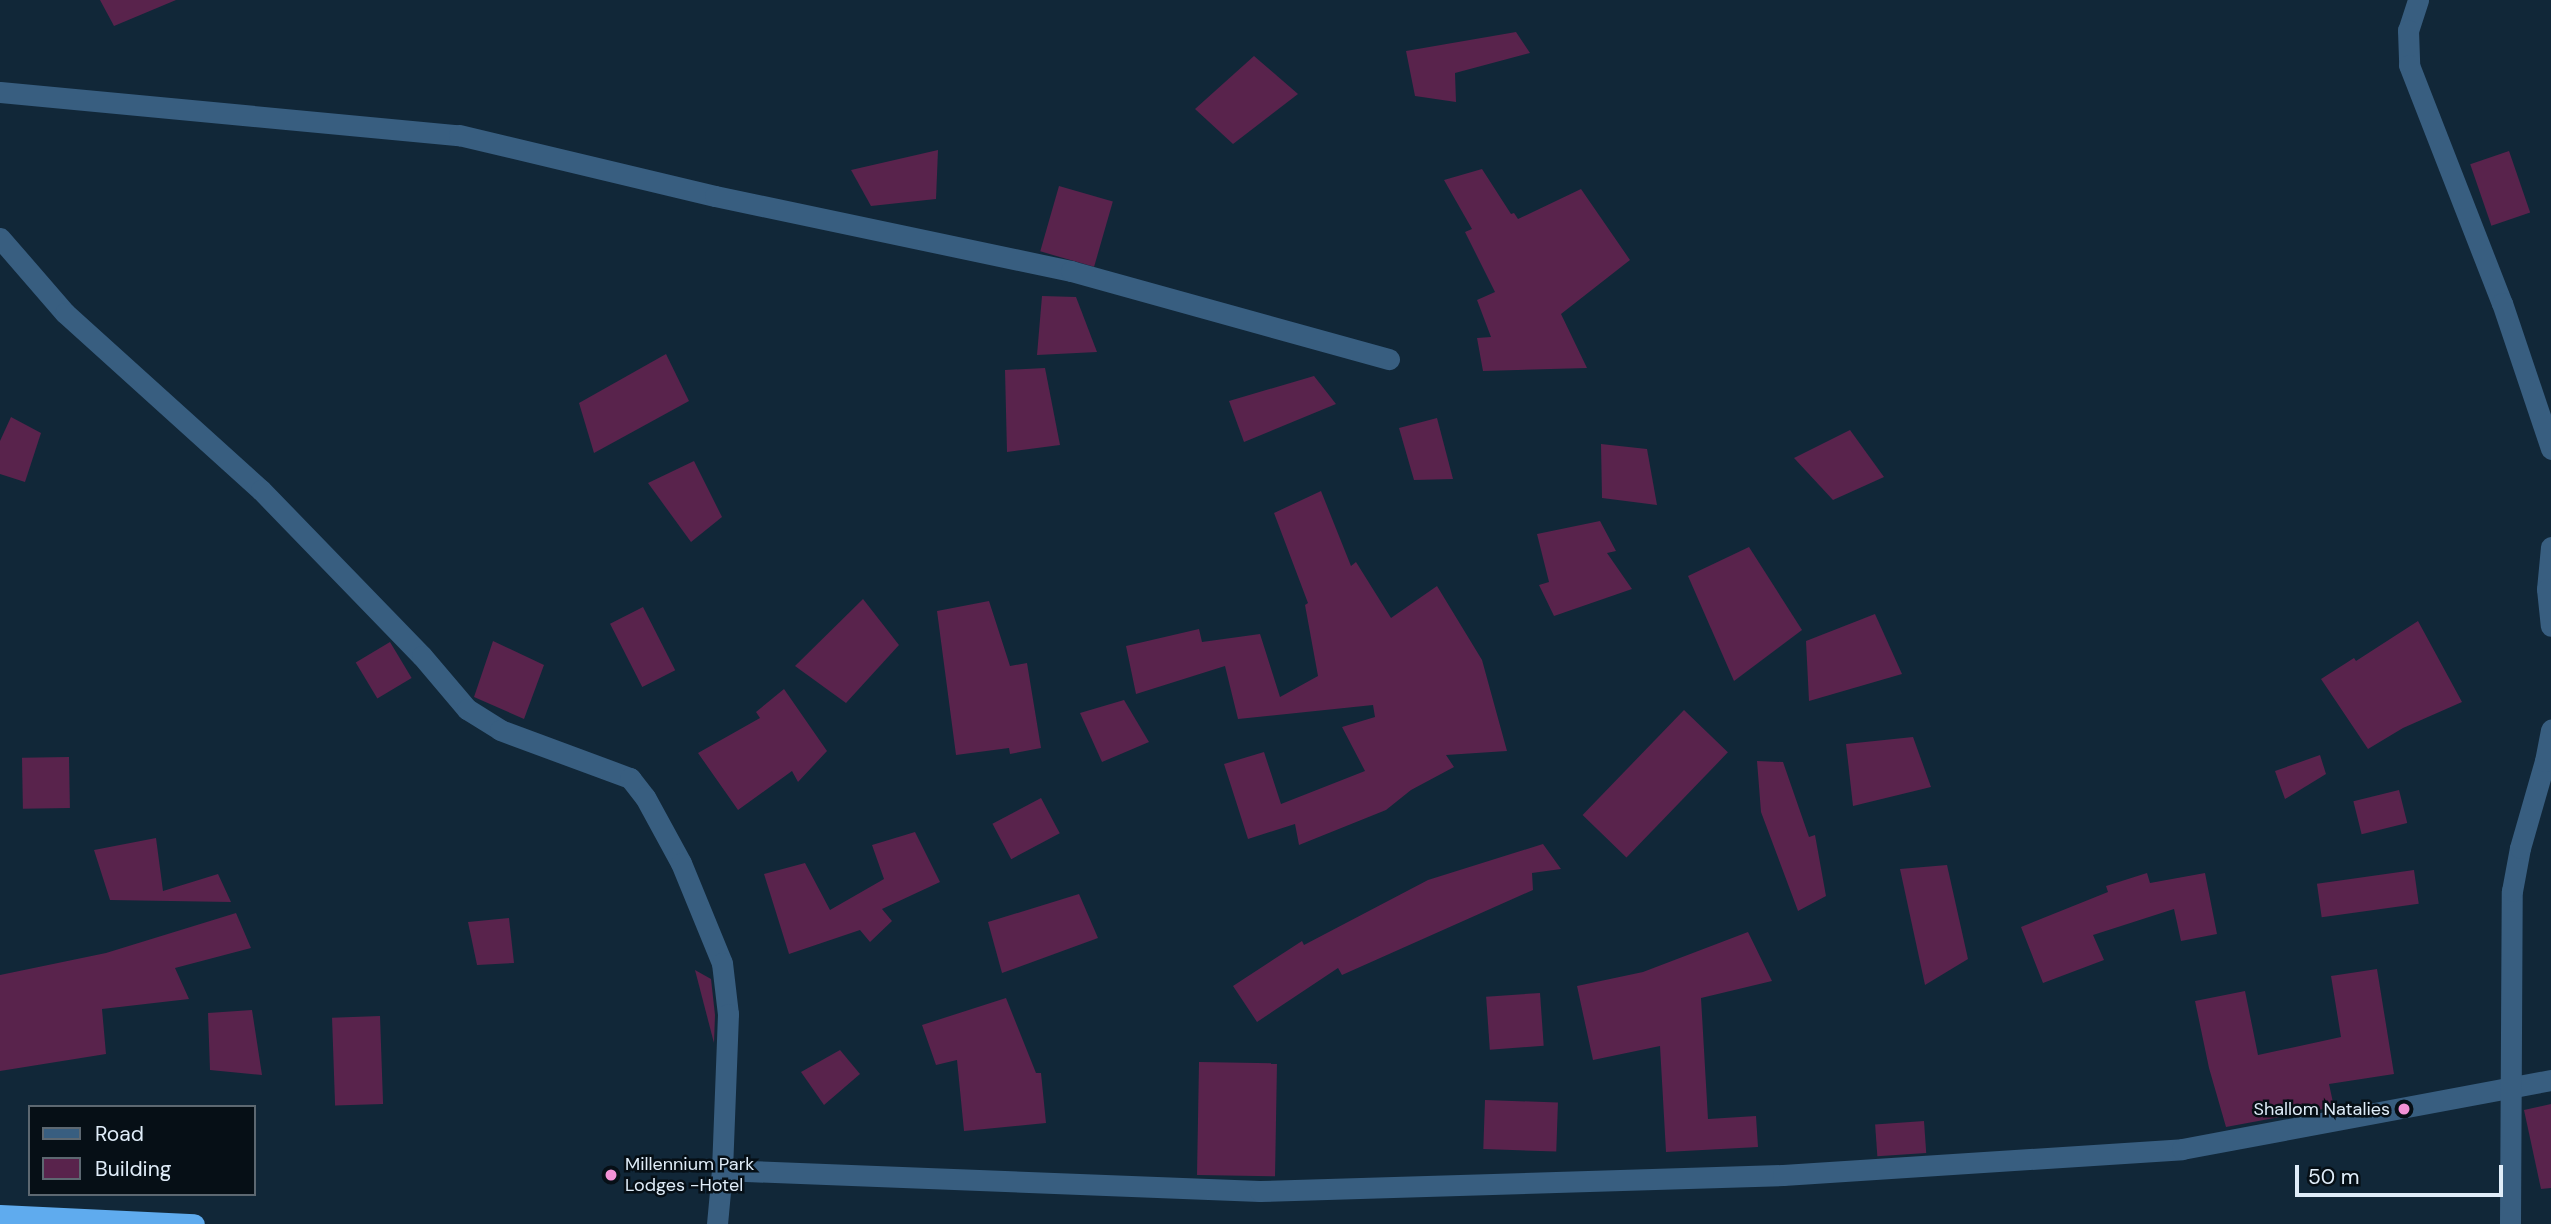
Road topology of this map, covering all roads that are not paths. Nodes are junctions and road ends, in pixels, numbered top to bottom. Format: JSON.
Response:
{"nodes":[{"id":1,"x":2418,"y":0,"type":"edge"},
{"id":2,"x":0,"y":92,"type":"edge"},
{"id":3,"x":0,"y":238,"type":"edge"},
{"id":4,"x":1389,"y":359,"type":"dead end"},
{"id":5,"x":2551,"y":449,"type":"edge"},
{"id":6,"x":2551,"y":547,"type":"edge"},
{"id":7,"x":2551,"y":626,"type":"edge"},
{"id":8,"x":2551,"y":730,"type":"edge"},
{"id":9,"x":2551,"y":1080,"type":"edge"},
{"id":10,"x":2509,"y":1088,"type":"junction"},
{"id":11,"x":722,"y":1170,"type":"junction"},
{"id":12,"x":0,"y":1215,"type":"edge"},
{"id":13,"x":194,"y":1224,"type":"edge"},
{"id":14,"x":718,"y":1224,"type":"edge"},
{"id":15,"x":2510,"y":1224,"type":"edge"}],
"edges":[{"from":1,"to":5,"type":"street"},
{"from":2,"to":4,"type":"street"},
{"from":3,"to":11,"type":"street"},
{"from":6,"to":7,"type":"street"},
{"from":8,"to":10,"type":"street"},
{"from":9,"to":10,"type":"street"},
{"from":10,"to":11,"type":"street"},
{"from":10,"to":15,"type":"street"},
{"from":11,"to":14,"type":"street"},
{"from":12,"to":13,"type":"highway"}]}
